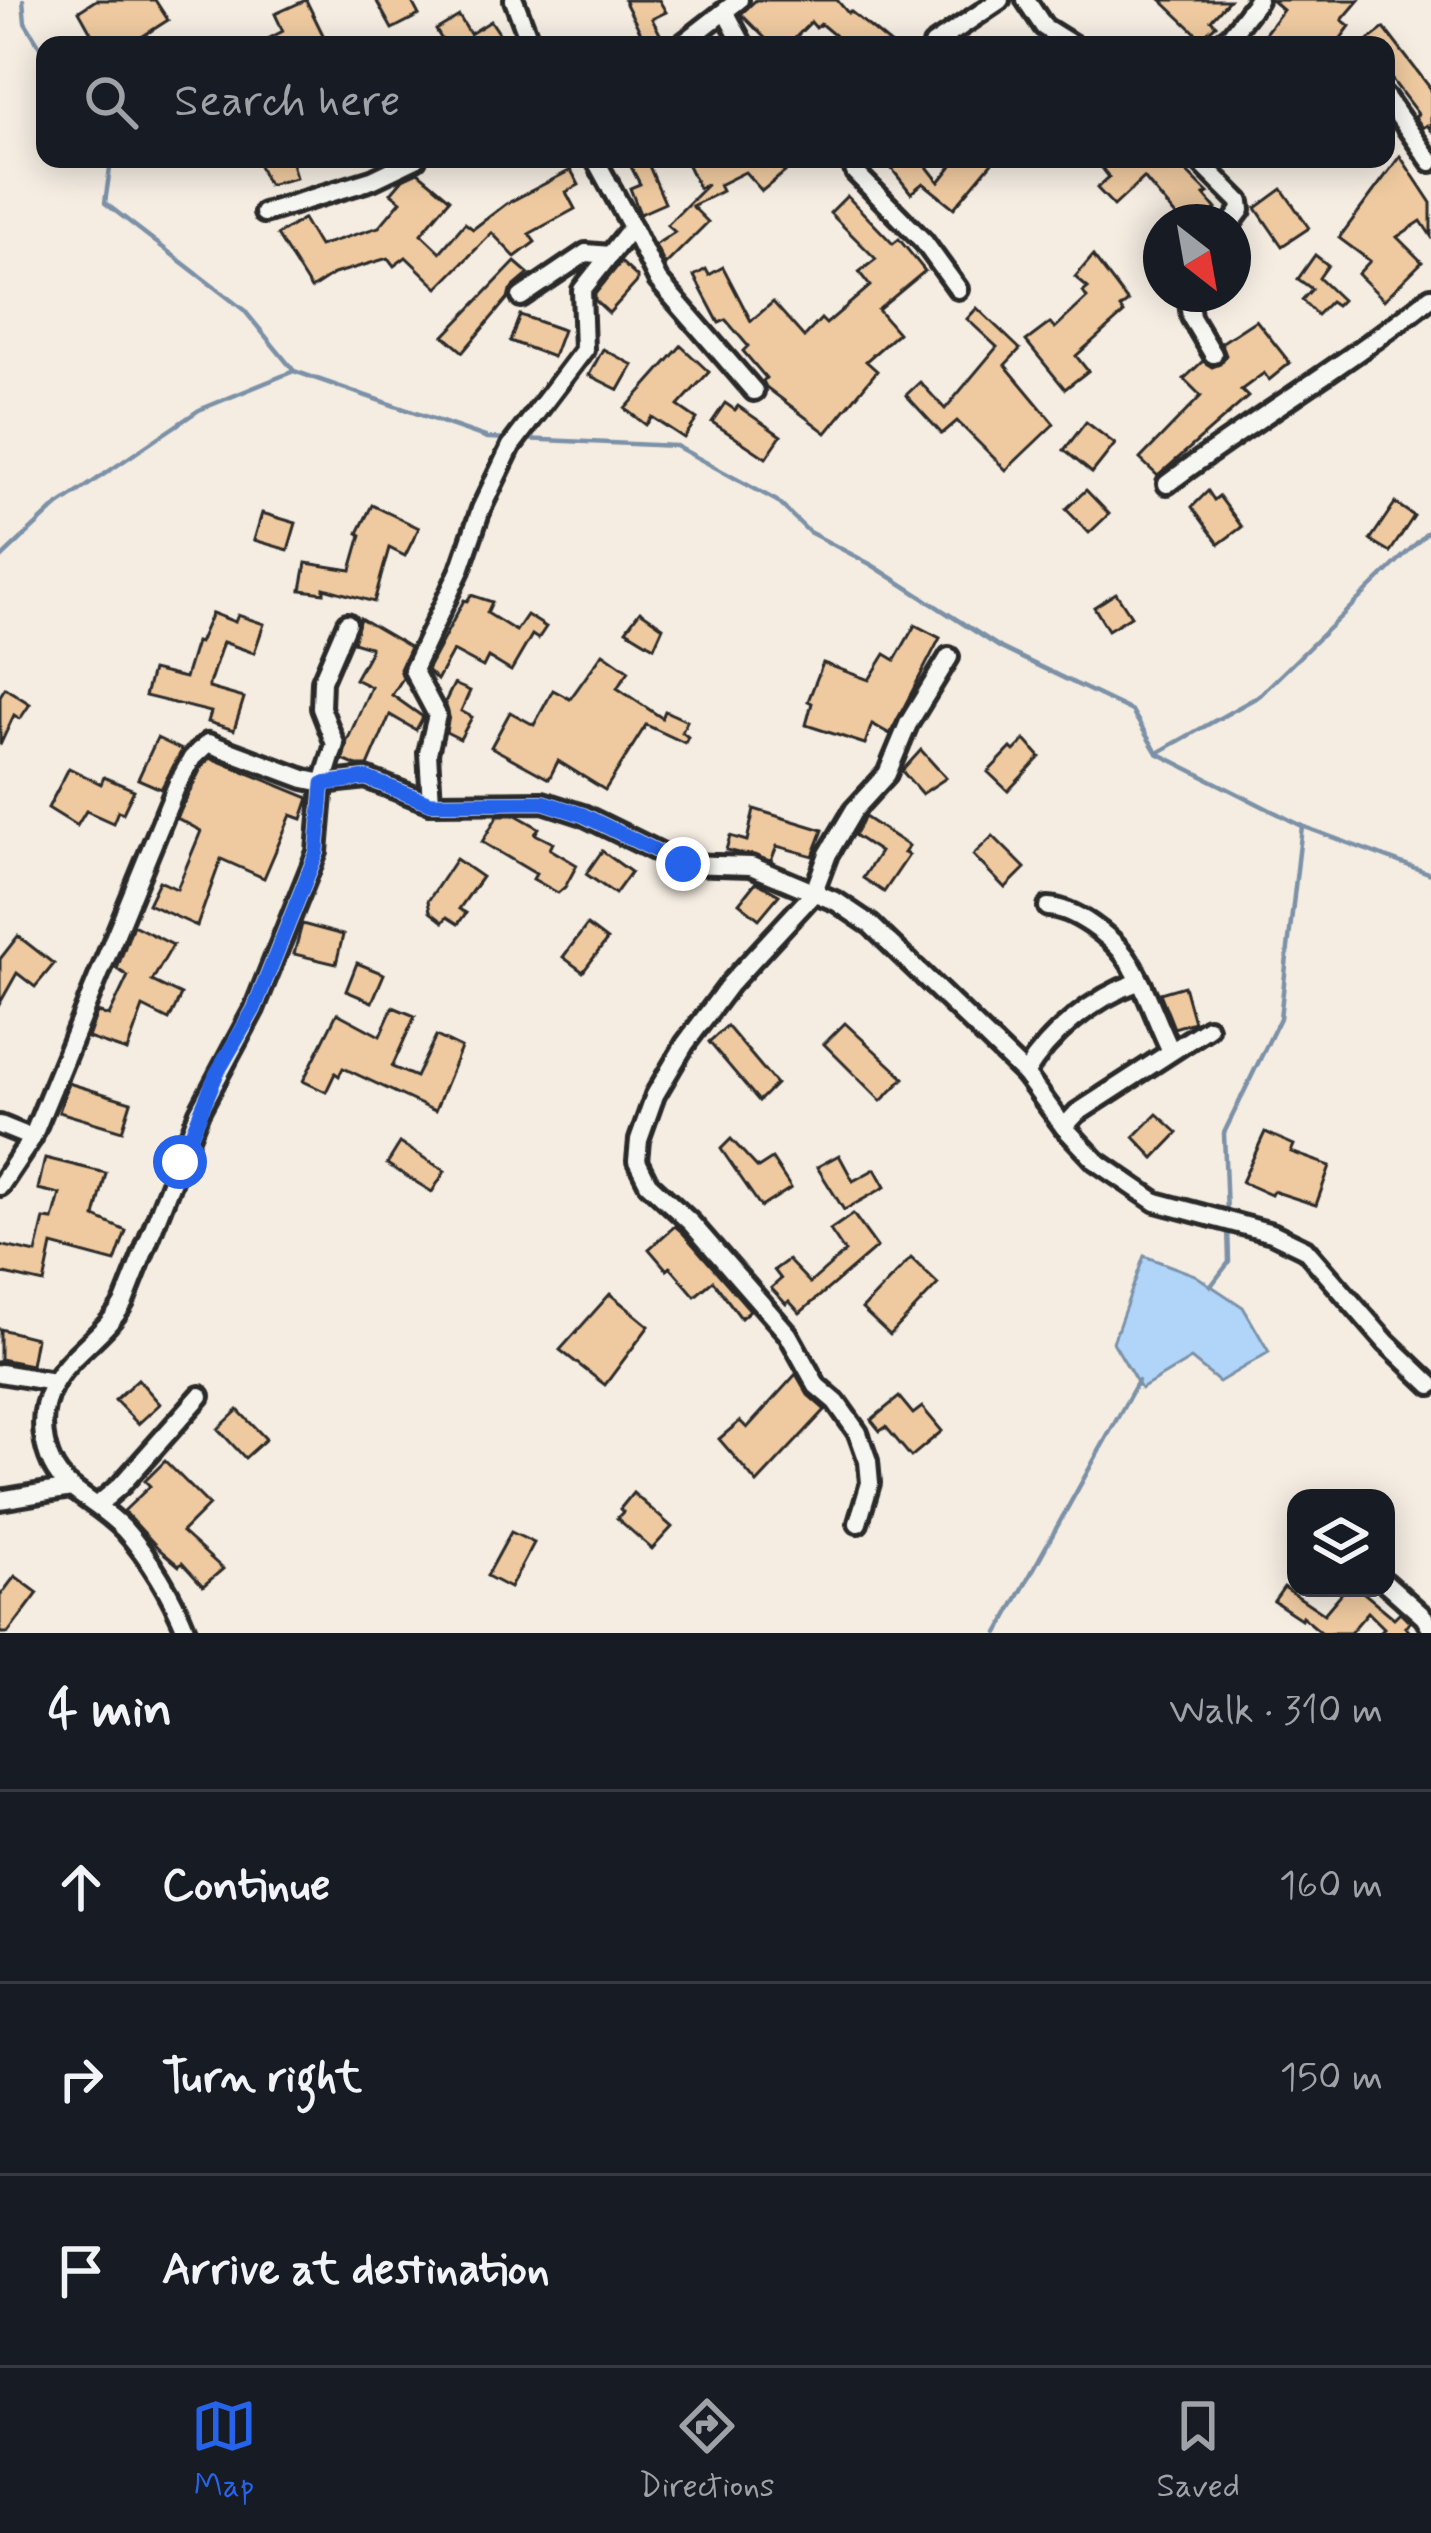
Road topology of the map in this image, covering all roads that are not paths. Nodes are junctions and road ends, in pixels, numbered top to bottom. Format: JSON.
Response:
{"nodes":[{"id":1,"x":514,"y":0,"type":"edge"},
{"id":2,"x":1000,"y":0,"type":"edge"},
{"id":3,"x":1026,"y":0,"type":"edge"},
{"id":4,"x":1258,"y":0,"type":"edge"},
{"id":5,"x":733,"y":6,"type":"edge"},
{"id":6,"x":527,"y":36,"type":"edge"},
{"id":7,"x":693,"y":36,"type":"edge"},
{"id":8,"x":740,"y":36,"type":"edge"},
{"id":9,"x":946,"y":36,"type":"edge"},
{"id":10,"x":1058,"y":36,"type":"edge"},
{"id":11,"x":1230,"y":36,"type":"edge"},
{"id":12,"x":1395,"y":111,"type":"edge"},
{"id":13,"x":1431,"y":163,"type":"edge"},
{"id":14,"x":397,"y":168,"type":"edge"},
{"id":15,"x":600,"y":168,"type":"edge"},
{"id":16,"x":853,"y":168,"type":"edge"},
{"id":17,"x":1206,"y":168,"type":"edge"},
{"id":18,"x":1240,"y":204,"type":"edge"},
{"id":19,"x":264,"y":213,"type":"dead end"},
{"id":20,"x":632,"y":227,"type":"junction"},
{"id":21,"x":610,"y":255,"type":"junction"},
{"id":22,"x":958,"y":289,"type":"dead end"},
{"id":23,"x":521,"y":297,"type":"dead end"},
{"id":24,"x":1431,"y":298,"type":"edge"},
{"id":25,"x":1190,"y":312,"type":"edge"},
{"id":26,"x":1213,"y":353,"type":"dead end"},
{"id":27,"x":754,"y":391,"type":"dead end"},
{"id":28,"x":1168,"y":484,"type":"dead end"},
{"id":29,"x":347,"y":623,"type":"dead end"},
{"id":30,"x":949,"y":657,"type":"dead end"},
{"id":31,"x":323,"y":784,"type":"junction"},
{"id":32,"x":430,"y":803,"type":"junction"},
{"id":33,"x":813,"y":894,"type":"junction"},
{"id":34,"x":1048,"y":907,"type":"dead end"},
{"id":35,"x":1138,"y":982,"type":"junction"},
{"id":36,"x":1208,"y":1028,"type":"dead end"},
{"id":37,"x":1171,"y":1051,"type":"junction"},
{"id":38,"x":1025,"y":1074,"type":"junction"},
{"id":39,"x":0,"y":1125,"type":"edge"},
{"id":40,"x":1064,"y":1127,"type":"junction"},
{"id":41,"x":32,"y":1138,"type":"junction"},
{"id":42,"x":0,"y":1186,"type":"edge"},
{"id":43,"x":0,"y":1373,"type":"edge"},
{"id":44,"x":54,"y":1382,"type":"junction"},
{"id":45,"x":1431,"y":1384,"type":"edge"},
{"id":46,"x":200,"y":1396,"type":"dead end"},
{"id":47,"x":71,"y":1488,"type":"junction"},
{"id":48,"x":0,"y":1500,"type":"edge"},
{"id":49,"x":99,"y":1504,"type":"junction"},
{"id":50,"x":858,"y":1523,"type":"dead end"},
{"id":51,"x":1395,"y":1591,"type":"edge"},
{"id":52,"x":1431,"y":1629,"type":"edge"},
{"id":53,"x":188,"y":1633,"type":"edge"}],
"edges":[{"from":1,"to":6,"type":"street"},
{"from":2,"to":9,"type":"street"},
{"from":3,"to":10,"type":"street"},
{"from":4,"to":11,"type":"street"},
{"from":5,"to":7,"type":"street"},
{"from":5,"to":8,"type":"street"},
{"from":12,"to":13,"type":"street"},
{"from":14,"to":19,"type":"street"},
{"from":15,"to":20,"type":"street"},
{"from":16,"to":22,"type":"street"},
{"from":17,"to":18,"type":"street"},
{"from":20,"to":21,"type":"street"},
{"from":20,"to":27,"type":"street"},
{"from":21,"to":23,"type":"street"},
{"from":21,"to":32,"type":"street"},
{"from":24,"to":28,"type":"street"},
{"from":25,"to":26,"type":"street"},
{"from":29,"to":31,"type":"street"},
{"from":30,"to":33,"type":"street"},
{"from":31,"to":32,"type":"street"},
{"from":31,"to":41,"type":"street"},
{"from":31,"to":44,"type":"street"},
{"from":32,"to":33,"type":"street"},
{"from":33,"to":38,"type":"street"},
{"from":33,"to":50,"type":"street"},
{"from":34,"to":35,"type":"street"},
{"from":35,"to":37,"type":"street"},
{"from":35,"to":38,"type":"street"},
{"from":36,"to":37,"type":"street"},
{"from":37,"to":40,"type":"street"},
{"from":38,"to":40,"type":"street"},
{"from":39,"to":41,"type":"street"},
{"from":40,"to":45,"type":"street"},
{"from":41,"to":42,"type":"street"},
{"from":43,"to":44,"type":"street"},
{"from":44,"to":47,"type":"street"},
{"from":46,"to":49,"type":"street"},
{"from":47,"to":48,"type":"street"},
{"from":47,"to":49,"type":"street"},
{"from":49,"to":53,"type":"street"},
{"from":51,"to":52,"type":"street"}]}
